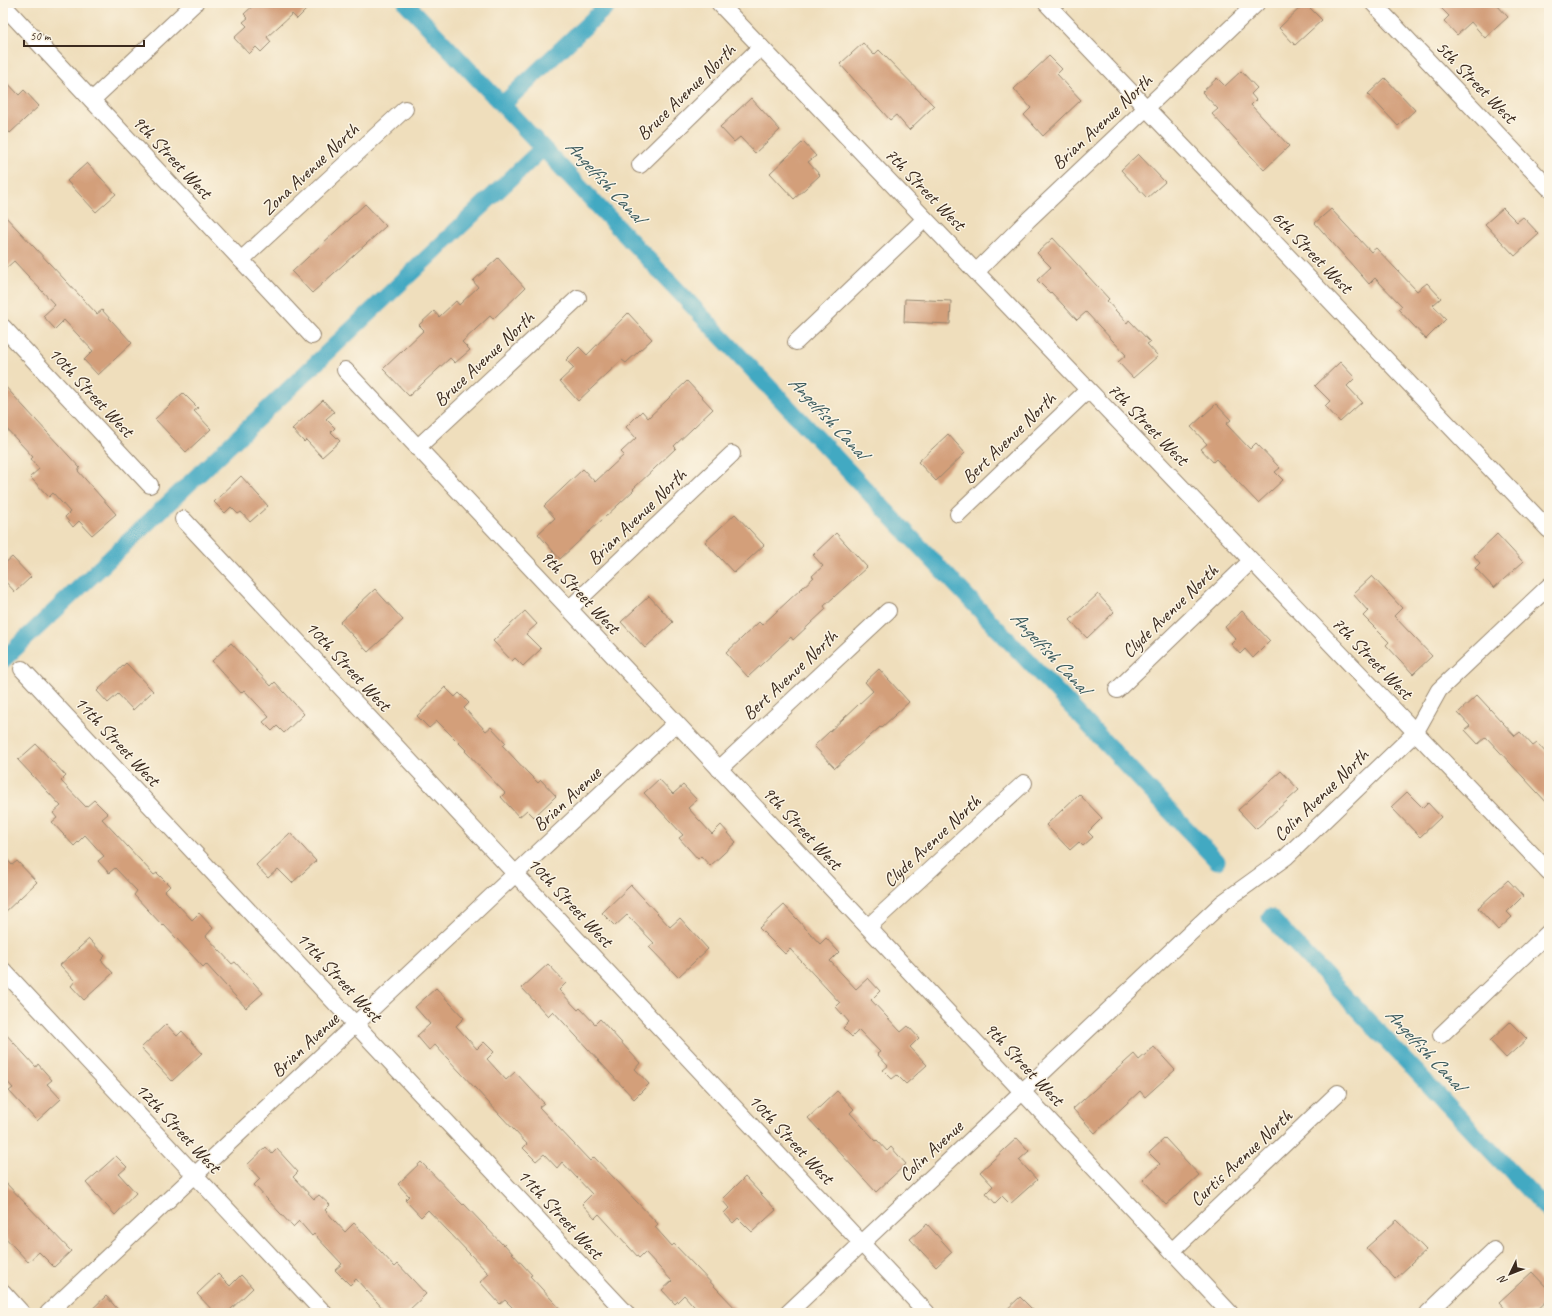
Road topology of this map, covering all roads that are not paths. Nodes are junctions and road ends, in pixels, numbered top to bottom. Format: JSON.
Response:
{"nodes":[{"id":1,"x":195,"y":3,"type":"edge"},
{"id":2,"x":719,"y":3,"type":"edge"},
{"id":3,"x":1046,"y":3,"type":"edge"},
{"id":4,"x":1257,"y":3,"type":"edge"},
{"id":5,"x":1373,"y":3,"type":"edge"},
{"id":6,"x":3,"y":5,"type":"edge"},
{"id":7,"x":761,"y":47,"type":"junction"},
{"id":8,"x":92,"y":100,"type":"junction"},
{"id":9,"x":405,"y":108,"type":"dead end"},
{"id":10,"x":1147,"y":108,"type":"junction"},
{"id":11,"x":640,"y":165,"type":"dead end"},
{"id":12,"x":1549,"y":188,"type":"edge"},
{"id":13,"x":925,"y":218,"type":"junction"},
{"id":14,"x":241,"y":260,"type":"junction"},
{"id":15,"x":976,"y":272,"type":"junction"},
{"id":16,"x":578,"y":298,"type":"dead end"},
{"id":17,"x":3,"y":327,"type":"edge"},
{"id":18,"x":312,"y":336,"type":"dead end"},
{"id":19,"x":796,"y":342,"type":"dead end"},
{"id":20,"x":345,"y":370,"type":"dead end"},
{"id":21,"x":1088,"y":390,"type":"junction"},
{"id":22,"x":417,"y":448,"type":"junction"},
{"id":23,"x":732,"y":454,"type":"dead end"},
{"id":24,"x":150,"y":484,"type":"dead end"},
{"id":25,"x":958,"y":514,"type":"dead end"},
{"id":26,"x":183,"y":519,"type":"dead end"},
{"id":27,"x":1549,"y":530,"type":"edge"},
{"id":28,"x":1251,"y":561,"type":"junction"},
{"id":29,"x":1549,"y":586,"type":"edge"},
{"id":30,"x":569,"y":609,"type":"junction"},
{"id":31,"x":888,"y":611,"type":"dead end"},
{"id":32,"x":22,"y":669,"type":"dead end"},
{"id":33,"x":1117,"y":690,"type":"dead end"},
{"id":34,"x":676,"y":724,"type":"junction"},
{"id":35,"x":1415,"y":733,"type":"junction"},
{"id":36,"x":719,"y":769,"type":"junction"},
{"id":37,"x":1024,"y":783,"type":"dead end"},
{"id":38,"x":1549,"y":872,"type":"edge"},
{"id":39,"x":516,"y":874,"type":"junction"},
{"id":40,"x":868,"y":928,"type":"junction"},
{"id":41,"x":1549,"y":932,"type":"edge"},
{"id":42,"x":3,"y":970,"type":"edge"},
{"id":43,"x":1101,"y":1016,"type":"joint"},
{"id":44,"x":355,"y":1024,"type":"junction"},
{"id":45,"x":1441,"y":1035,"type":"dead end"},
{"id":46,"x":1022,"y":1093,"type":"junction"},
{"id":47,"x":1338,"y":1093,"type":"dead end"},
{"id":48,"x":195,"y":1176,"type":"junction"},
{"id":49,"x":862,"y":1244,"type":"junction"},
{"id":50,"x":1494,"y":1250,"type":"dead end"},
{"id":51,"x":1172,"y":1251,"type":"junction"},
{"id":52,"x":3,"y":1292,"type":"edge"},
{"id":53,"x":22,"y":1313,"type":"edge"},
{"id":54,"x":48,"y":1313,"type":"edge"},
{"id":55,"x":324,"y":1313,"type":"edge"},
{"id":56,"x":626,"y":1313,"type":"edge"},
{"id":57,"x":788,"y":1313,"type":"edge"},
{"id":58,"x":927,"y":1313,"type":"edge"},
{"id":59,"x":1230,"y":1313,"type":"edge"},
{"id":60,"x":1428,"y":1313,"type":"edge"}],
"edges":[{"from":1,"to":8,"type":"street"},
{"from":2,"to":7,"type":"street","name":"7th Street West"},
{"from":3,"to":10,"type":"street","name":"6th Street West"},
{"from":4,"to":10,"type":"street","name":"Brian Avenue North"},
{"from":5,"to":12,"type":"street","name":"5th Street West"},
{"from":6,"to":8,"type":"street","name":"9th Street West"},
{"from":7,"to":11,"type":"street","name":"Bruce Avenue North"},
{"from":7,"to":13,"type":"street","name":"7th Street West"},
{"from":8,"to":14,"type":"street","name":"9th Street West"},
{"from":9,"to":14,"type":"street","name":"Zona Avenue North"},
{"from":10,"to":15,"type":"street","name":"Brian Avenue North"},
{"from":10,"to":27,"type":"street","name":"6th Street West"},
{"from":13,"to":15,"type":"street","name":"7th Street West"},
{"from":13,"to":19,"type":"street"},
{"from":14,"to":18,"type":"street","name":"9th Street West"},
{"from":15,"to":21,"type":"street","name":"7th Street West"},
{"from":16,"to":22,"type":"street","name":"Bruce Avenue North"},
{"from":17,"to":24,"type":"street","name":"10th Street West"},
{"from":20,"to":22,"type":"street","name":"9th Street West"},
{"from":21,"to":25,"type":"street","name":"Bert Avenue North"},
{"from":21,"to":28,"type":"street","name":"7th Street West"},
{"from":22,"to":30,"type":"street","name":"9th Street West"},
{"from":23,"to":30,"type":"street","name":"Brian Avenue North"},
{"from":26,"to":39,"type":"street","name":"10th Street West"},
{"from":28,"to":33,"type":"street","name":"Clyde Avenue North"},
{"from":28,"to":35,"type":"street","name":"7th Street West"},
{"from":29,"to":35,"type":"street","name":"Colin Avenue North"},
{"from":30,"to":34,"type":"street","name":"9th Street West"},
{"from":31,"to":36,"type":"street","name":"Bert Avenue North"},
{"from":32,"to":44,"type":"street","name":"11th Street West"},
{"from":34,"to":36,"type":"street","name":"9th Street West"},
{"from":34,"to":39,"type":"street","name":"Brian Avenue"},
{"from":35,"to":38,"type":"street","name":"7th Street West"},
{"from":35,"to":43,"type":"street","name":"Colin Avenue North"},
{"from":36,"to":40,"type":"street","name":"9th Street West"},
{"from":37,"to":40,"type":"street","name":"Clyde Avenue North"},
{"from":39,"to":44,"type":"street","name":"Brian Avenue"},
{"from":39,"to":49,"type":"street","name":"10th Street West"},
{"from":40,"to":46,"type":"street","name":"9th Street West"},
{"from":41,"to":45,"type":"street"},
{"from":42,"to":48,"type":"street","name":"12th Street West"},
{"from":43,"to":46,"type":"street","name":"Colin Avenue"},
{"from":44,"to":48,"type":"street","name":"Brian Avenue"},
{"from":44,"to":56,"type":"street","name":"11th Street West"},
{"from":46,"to":49,"type":"street","name":"Colin Avenue"},
{"from":46,"to":51,"type":"street","name":"9th Street West"},
{"from":47,"to":51,"type":"street","name":"Curtis Avenue North"},
{"from":48,"to":54,"type":"street","name":"Brian Avenue"},
{"from":48,"to":55,"type":"street","name":"12th Street West"},
{"from":49,"to":57,"type":"street","name":"Colin Avenue"},
{"from":49,"to":58,"type":"street","name":"10th Street West"},
{"from":50,"to":60,"type":"street"},
{"from":51,"to":59,"type":"street","name":"9th Street West"},
{"from":52,"to":53,"type":"street"}]}
